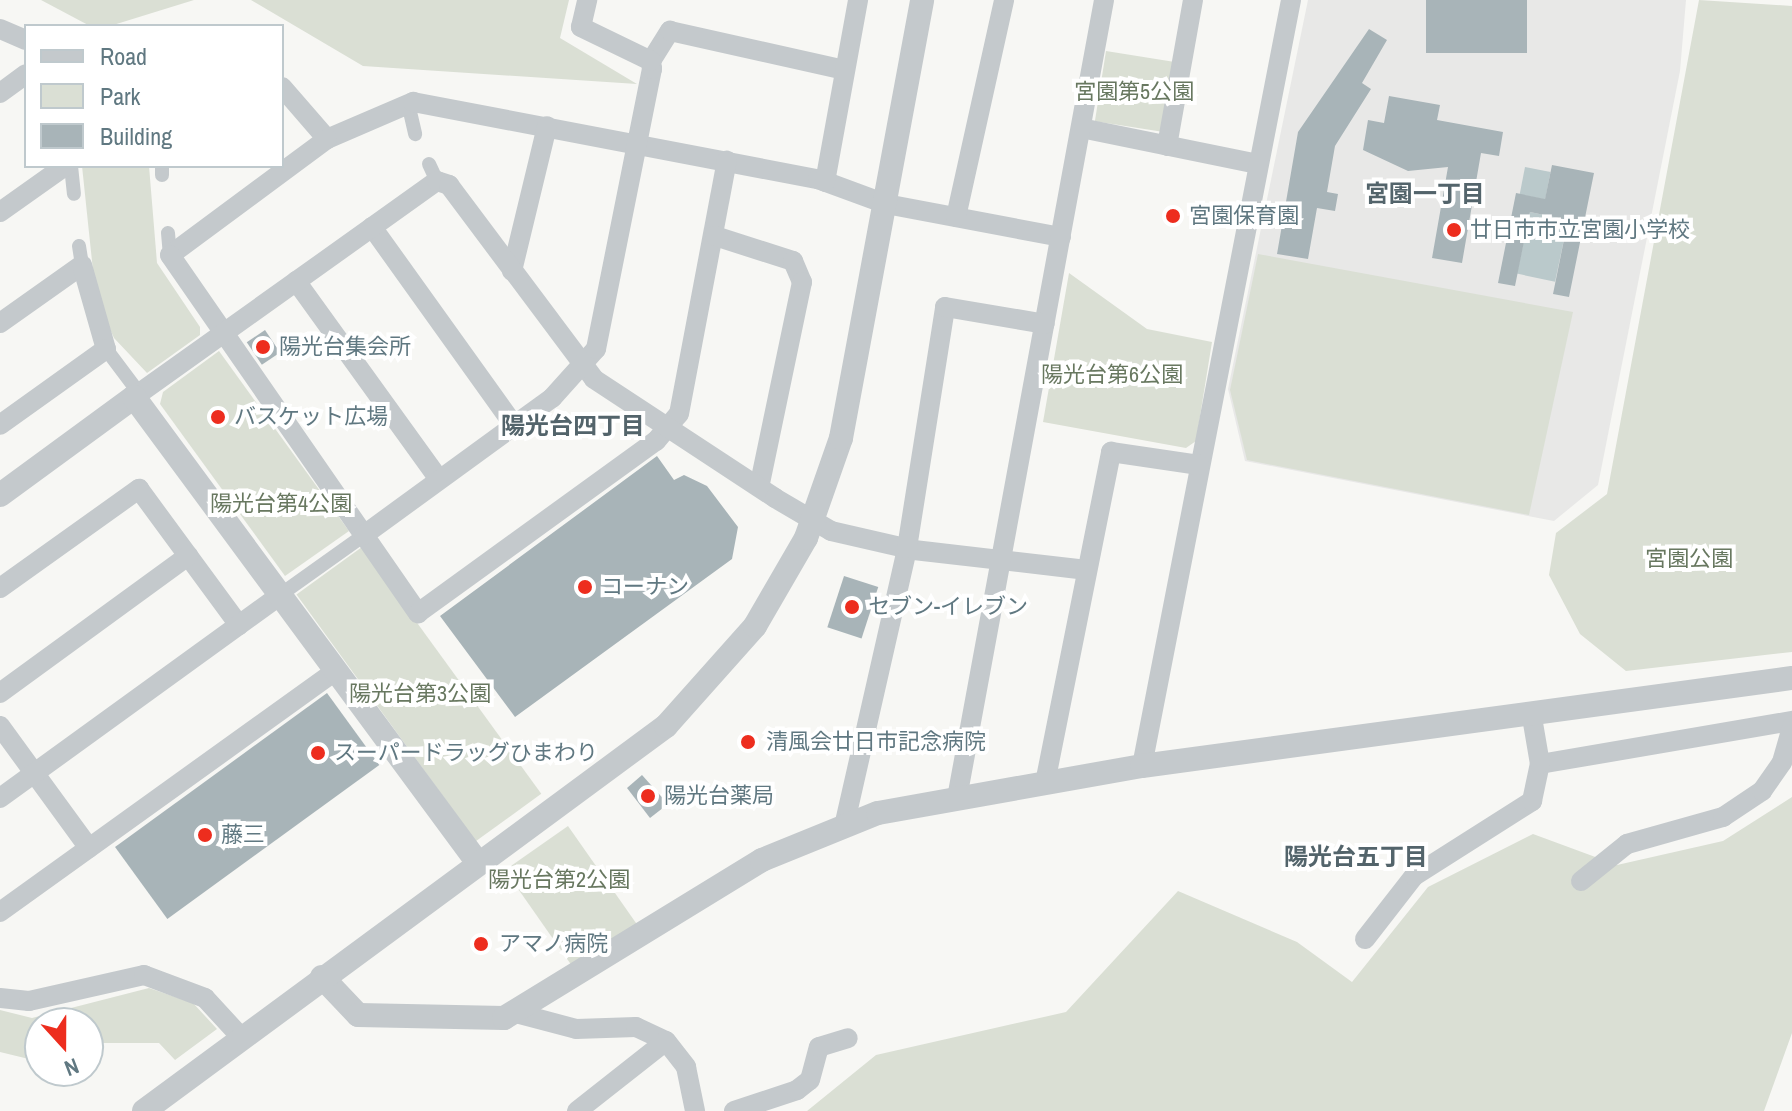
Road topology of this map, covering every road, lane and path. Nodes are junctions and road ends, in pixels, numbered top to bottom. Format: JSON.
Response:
{"nodes":[{"id":1,"x":587,"y":0,"type":"edge"},
{"id":2,"x":858,"y":0,"type":"edge"},
{"id":3,"x":922,"y":0,"type":"edge"},
{"id":4,"x":1004,"y":0,"type":"edge"},
{"id":5,"x":1104,"y":0,"type":"edge"},
{"id":6,"x":1193,"y":0,"type":"edge"},
{"id":7,"x":1291,"y":0,"type":"edge"},
{"id":8,"x":0,"y":29,"type":"edge"},
{"id":9,"x":24,"y":39,"type":"edge"},
{"id":10,"x":651,"y":61,"type":"junction"},
{"id":11,"x":845,"y":70,"type":"junction"},
{"id":12,"x":24,"y":75,"type":"edge"},
{"id":13,"x":284,"y":89,"type":"edge"},
{"id":14,"x":0,"y":93,"type":"edge"},
{"id":15,"x":408,"y":103,"type":"junction"},
{"id":16,"x":547,"y":126,"type":"junction"},
{"id":17,"x":1081,"y":128,"type":"junction"},
{"id":18,"x":415,"y":134,"type":"dead end"},
{"id":19,"x":327,"y":139,"type":"junction"},
{"id":20,"x":639,"y":144,"type":"junction"},
{"id":21,"x":1167,"y":146,"type":"junction"},
{"id":22,"x":727,"y":161,"type":"junction"},
{"id":23,"x":1258,"y":164,"type":"junction"},
{"id":24,"x":65,"y":168,"type":"edge"},
{"id":25,"x":68,"y":168,"type":"edge"},
{"id":26,"x":825,"y":182,"type":"junction"},
{"id":27,"x":74,"y":194,"type":"dead end"},
{"id":28,"x":886,"y":204,"type":"junction"},
{"id":29,"x":0,"y":212,"type":"edge"},
{"id":30,"x":956,"y":217,"type":"junction"},
{"id":31,"x":372,"y":227,"type":"junction"},
{"id":32,"x":168,"y":233,"type":"dead end"},
{"id":33,"x":715,"y":236,"type":"junction"},
{"id":34,"x":1061,"y":237,"type":"junction"},
{"id":35,"x":170,"y":255,"type":"junction"},
{"id":36,"x":512,"y":271,"type":"junction"},
{"id":37,"x":296,"y":281,"type":"junction"},
{"id":38,"x":0,"y":323,"type":"edge"},
{"id":39,"x":1045,"y":324,"type":"junction"},
{"id":40,"x":224,"y":332,"type":"junction"},
{"id":41,"x":106,"y":349,"type":"junction"},
{"id":42,"x":583,"y":366,"type":"junction"},
{"id":43,"x":137,"y":395,"type":"junction"},
{"id":44,"x":0,"y":425,"type":"edge"},
{"id":45,"x":514,"y":425,"type":"junction"},
{"id":46,"x":668,"y":428,"type":"junction"},
{"id":47,"x":1199,"y":465,"type":"junction"},
{"id":48,"x":438,"y":478,"type":"junction"},
{"id":49,"x":759,"y":487,"type":"junction"},
{"id":50,"x":0,"y":495,"type":"edge"},
{"id":51,"x":813,"y":520,"type":"junction"},
{"id":52,"x":364,"y":535,"type":"junction"},
{"id":53,"x":907,"y":548,"type":"junction"},
{"id":54,"x":188,"y":556,"type":"junction"},
{"id":55,"x":1001,"y":560,"type":"junction"},
{"id":56,"x":1087,"y":570,"type":"junction"},
{"id":57,"x":0,"y":588,"type":"edge"},
{"id":58,"x":280,"y":595,"type":"junction"},
{"id":59,"x":239,"y":625,"type":"junction"},
{"id":60,"x":336,"y":671,"type":"junction"},
{"id":61,"x":1792,"y":678,"type":"edge"},
{"id":62,"x":0,"y":693,"type":"edge"},
{"id":63,"x":1532,"y":717,"type":"junction"},
{"id":64,"x":1792,"y":724,"type":"edge"},
{"id":65,"x":0,"y":726,"type":"edge"},
{"id":66,"x":1540,"y":764,"type":"junction"},
{"id":67,"x":1142,"y":766,"type":"junction"},
{"id":68,"x":35,"y":773,"type":"junction"},
{"id":69,"x":1045,"y":783,"type":"junction"},
{"id":70,"x":0,"y":798,"type":"edge"},
{"id":71,"x":957,"y":798,"type":"junction"},
{"id":72,"x":845,"y":822,"type":"junction"},
{"id":73,"x":89,"y":848,"type":"junction"},
{"id":74,"x":478,"y":863,"type":"junction"},
{"id":75,"x":1581,"y":881,"type":"dead end"},
{"id":76,"x":0,"y":912,"type":"edge"},
{"id":77,"x":1365,"y":939,"type":"dead end"},
{"id":78,"x":322,"y":977,"type":"junction"},
{"id":79,"x":0,"y":998,"type":"edge"},
{"id":80,"x":516,"y":1013,"type":"junction"},
{"id":81,"x":240,"y":1036,"type":"junction"},
{"id":82,"x":848,"y":1038,"type":"dead end"},
{"id":83,"x":666,"y":1041,"type":"junction"},
{"id":84,"x":144,"y":1111,"type":"edge"},
{"id":85,"x":577,"y":1111,"type":"edge"},
{"id":86,"x":695,"y":1111,"type":"edge"},
{"id":87,"x":734,"y":1111,"type":"edge"}],
"edges":[{"from":1,"to":10,"type":"street"},
{"from":2,"to":11,"type":"street"},
{"from":3,"to":28,"type":"street"},
{"from":4,"to":30,"type":"street"},
{"from":5,"to":17,"type":"street"},
{"from":6,"to":21,"type":"street"},
{"from":7,"to":23,"type":"street"},
{"from":8,"to":9,"type":"street"},
{"from":10,"to":11,"type":"street"},
{"from":10,"to":20,"type":"street"},
{"from":11,"to":26,"type":"street"},
{"from":12,"to":14,"type":"street"},
{"from":13,"to":19,"type":"street"},
{"from":15,"to":16,"type":"street"},
{"from":15,"to":18,"type":"street"},
{"from":15,"to":19,"type":"street"},
{"from":16,"to":20,"type":"street"},
{"from":16,"to":36,"type":"street"},
{"from":17,"to":21,"type":"street"},
{"from":17,"to":34,"type":"street"},
{"from":19,"to":35,"type":"street"},
{"from":20,"to":22,"type":"street"},
{"from":20,"to":42,"type":"street"},
{"from":21,"to":23,"type":"street"},
{"from":22,"to":26,"type":"street"},
{"from":22,"to":33,"type":"street"},
{"from":23,"to":47,"type":"street"},
{"from":24,"to":29,"type":"street"},
{"from":25,"to":27,"type":"street"},
{"from":26,"to":28,"type":"street"},
{"from":28,"to":30,"type":"street"},
{"from":28,"to":51,"type":"street"},
{"from":30,"to":34,"type":"street"},
{"from":31,"to":36,"type":"street"},
{"from":31,"to":37,"type":"street"},
{"from":31,"to":45,"type":"street"},
{"from":32,"to":35,"type":"street"},
{"from":33,"to":46,"type":"street"},
{"from":33,"to":49,"type":"street"},
{"from":34,"to":39,"type":"street"},
{"from":35,"to":40,"type":"street"},
{"from":36,"to":42,"type":"street"},
{"from":37,"to":40,"type":"street"},
{"from":37,"to":48,"type":"street"},
{"from":38,"to":41,"type":"street"},
{"from":39,"to":53,"type":"street"},
{"from":39,"to":55,"type":"street"},
{"from":40,"to":43,"type":"street"},
{"from":40,"to":52,"type":"street"},
{"from":41,"to":43,"type":"street"},
{"from":41,"to":44,"type":"street"},
{"from":42,"to":45,"type":"street"},
{"from":42,"to":46,"type":"street"},
{"from":43,"to":50,"type":"street"},
{"from":43,"to":58,"type":"street"},
{"from":45,"to":48,"type":"street"},
{"from":46,"to":49,"type":"street"},
{"from":46,"to":52,"type":"street"},
{"from":47,"to":56,"type":"street"},
{"from":47,"to":67,"type":"street"},
{"from":48,"to":52,"type":"street"},
{"from":49,"to":51,"type":"street"},
{"from":51,"to":53,"type":"street"},
{"from":51,"to":74,"type":"street"},
{"from":52,"to":58,"type":"street"},
{"from":53,"to":55,"type":"street"},
{"from":53,"to":72,"type":"street"},
{"from":54,"to":57,"type":"street"},
{"from":54,"to":59,"type":"street"},
{"from":54,"to":62,"type":"street"},
{"from":55,"to":56,"type":"street"},
{"from":55,"to":71,"type":"street"},
{"from":56,"to":69,"type":"street"},
{"from":58,"to":59,"type":"street"},
{"from":58,"to":60,"type":"street"},
{"from":59,"to":68,"type":"street"},
{"from":60,"to":73,"type":"street"},
{"from":60,"to":74,"type":"street"},
{"from":61,"to":63,"type":"street"},
{"from":63,"to":66,"type":"street"},
{"from":63,"to":67,"type":"street"},
{"from":64,"to":66,"type":"street"},
{"from":64,"to":75,"type":"street"},
{"from":65,"to":68,"type":"street"},
{"from":66,"to":77,"type":"street"},
{"from":67,"to":69,"type":"street"},
{"from":68,"to":70,"type":"street"},
{"from":68,"to":73,"type":"street"},
{"from":69,"to":71,"type":"street"},
{"from":71,"to":72,"type":"street"},
{"from":72,"to":80,"type":"street"},
{"from":73,"to":76,"type":"street"},
{"from":74,"to":78,"type":"street"},
{"from":78,"to":80,"type":"street"},
{"from":78,"to":81,"type":"street"},
{"from":79,"to":81,"type":"street"},
{"from":80,"to":83,"type":"street"},
{"from":81,"to":84,"type":"street"},
{"from":82,"to":87,"type":"street"},
{"from":83,"to":85,"type":"street"},
{"from":83,"to":86,"type":"street"}]}
